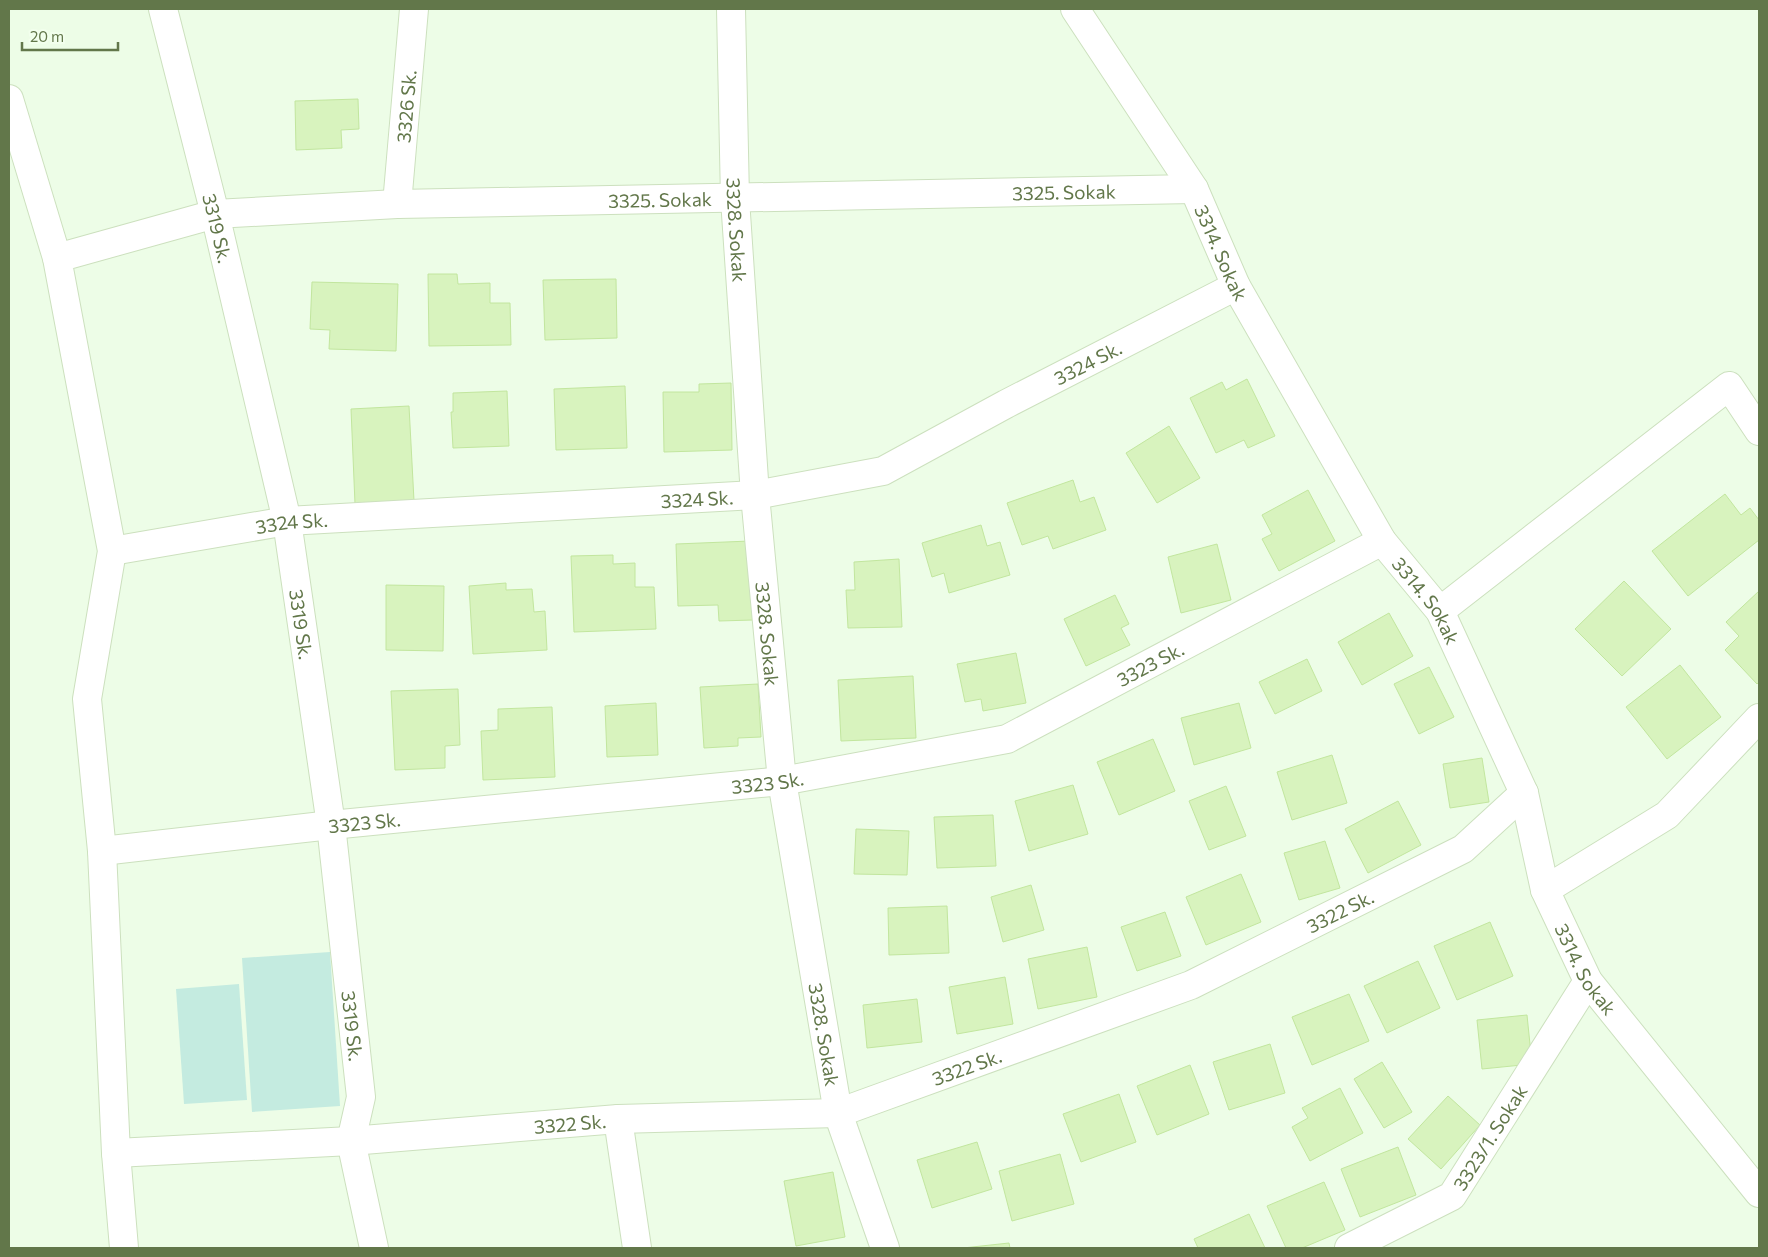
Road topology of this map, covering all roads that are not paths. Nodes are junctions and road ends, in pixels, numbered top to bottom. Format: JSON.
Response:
{"nodes":[{"id":1,"x":163,"y":9,"type":"edge"},
{"id":2,"x":414,"y":9,"type":"edge"},
{"id":3,"x":731,"y":9,"type":"edge"},
{"id":4,"x":1075,"y":9,"type":"edge"},
{"id":5,"x":9,"y":99,"type":"edge"},
{"id":6,"x":1194,"y":189,"type":"junction"},
{"id":7,"x":736,"y":198,"type":"junction"},
{"id":8,"x":397,"y":204,"type":"junction"},
{"id":9,"x":215,"y":214,"type":"junction"},
{"id":10,"x":58,"y":258,"type":"junction"},
{"id":11,"x":1236,"y":286,"type":"junction"},
{"id":12,"x":1759,"y":431,"type":"edge"},
{"id":13,"x":755,"y":495,"type":"junction"},
{"id":14,"x":287,"y":522,"type":"junction"},
{"id":15,"x":1382,"y":541,"type":"junction"},
{"id":16,"x":112,"y":551,"type":"junction"},
{"id":17,"x":1440,"y":611,"type":"junction"},
{"id":18,"x":1759,"y":718,"type":"edge"},
{"id":19,"x":782,"y":781,"type":"junction"},
{"id":20,"x":1524,"y":793,"type":"junction"},
{"id":21,"x":331,"y":825,"type":"junction"},
{"id":22,"x":102,"y":851,"type":"junction"},
{"id":23,"x":1545,"y":890,"type":"junction"},
{"id":24,"x":1588,"y":980,"type":"junction"},
{"id":25,"x":838,"y":1113,"type":"junction"},
{"id":26,"x":618,"y":1119,"type":"junction"},
{"id":27,"x":351,"y":1141,"type":"junction"},
{"id":28,"x":116,"y":1153,"type":"junction"},
{"id":29,"x":1759,"y":1193,"type":"edge"},
{"id":30,"x":124,"y":1248,"type":"edge"},
{"id":31,"x":374,"y":1248,"type":"edge"},
{"id":32,"x":637,"y":1248,"type":"edge"},
{"id":33,"x":884,"y":1248,"type":"edge"},
{"id":34,"x":1349,"y":1248,"type":"edge"}],
"edges":[{"from":1,"to":9,"type":"street","name":"3319 Sk."},
{"from":2,"to":8,"type":"street","name":"3326 Sk."},
{"from":3,"to":7,"type":"street","name":"3328. Sokak"},
{"from":4,"to":6,"type":"street","name":"3314. Sokak"},
{"from":5,"to":10,"type":"street"},
{"from":6,"to":7,"type":"street","name":"3325. Sokak"},
{"from":6,"to":11,"type":"street","name":"3314. Sokak"},
{"from":7,"to":8,"type":"street","name":"3325. Sokak"},
{"from":7,"to":13,"type":"street","name":"3328. Sokak"},
{"from":8,"to":9,"type":"street","name":"3325. Sokak"},
{"from":9,"to":10,"type":"street","name":"3325. Sokak"},
{"from":9,"to":14,"type":"street","name":"3319 Sk."},
{"from":10,"to":16,"type":"street"},
{"from":11,"to":13,"type":"street","name":"3324 Sk."},
{"from":11,"to":15,"type":"street","name":"3314. Sokak"},
{"from":12,"to":17,"type":"street"},
{"from":13,"to":14,"type":"street","name":"3324 Sk."},
{"from":13,"to":19,"type":"street","name":"3328. Sokak"},
{"from":14,"to":16,"type":"street","name":"3324 Sk."},
{"from":14,"to":21,"type":"street","name":"3319 Sk."},
{"from":15,"to":17,"type":"street","name":"3314. Sokak"},
{"from":15,"to":19,"type":"street","name":"3323 Sk."},
{"from":16,"to":22,"type":"street"},
{"from":17,"to":20,"type":"street","name":"3314. Sokak"},
{"from":18,"to":23,"type":"street"},
{"from":19,"to":21,"type":"street","name":"3323 Sk."},
{"from":19,"to":25,"type":"street","name":"3328. Sokak"},
{"from":20,"to":23,"type":"street","name":"3314. Sokak"},
{"from":20,"to":25,"type":"street","name":"3322 Sk."},
{"from":21,"to":22,"type":"street","name":"3323 Sk."},
{"from":21,"to":27,"type":"street","name":"3319 Sk."},
{"from":22,"to":28,"type":"street"},
{"from":23,"to":24,"type":"street","name":"3314. Sokak"},
{"from":24,"to":29,"type":"street","name":"3314. Sokak"},
{"from":24,"to":34,"type":"street","name":"3323/1. Sokak"},
{"from":25,"to":26,"type":"street","name":"3322 Sk."},
{"from":25,"to":33,"type":"street","name":"3328. Sokak"},
{"from":26,"to":27,"type":"street","name":"3322 Sk."},
{"from":26,"to":32,"type":"street"},
{"from":27,"to":28,"type":"street","name":"3322 Sk."},
{"from":27,"to":31,"type":"street","name":"3319 Sk."},
{"from":28,"to":30,"type":"street"}]}
